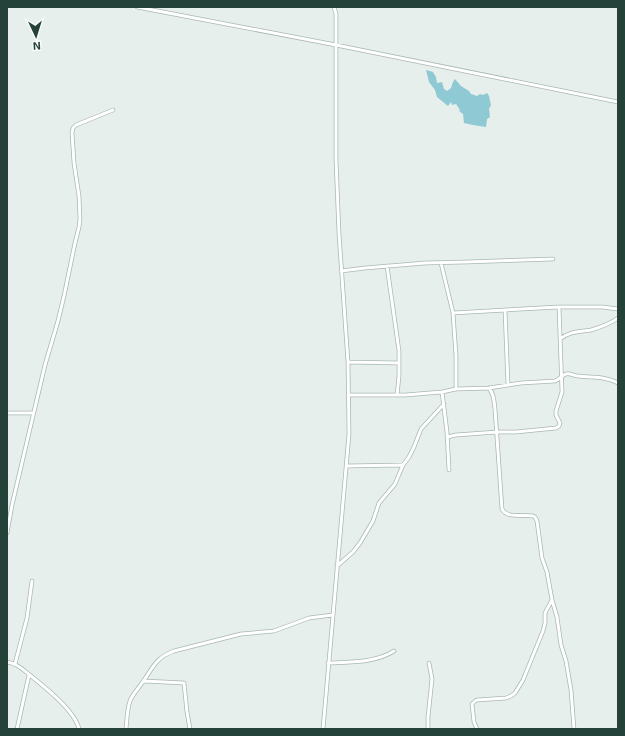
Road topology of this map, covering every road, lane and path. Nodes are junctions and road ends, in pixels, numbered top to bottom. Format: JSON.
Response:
{"nodes":[{"id":1,"x":137,"y":7,"type":"edge"},
{"id":2,"x":334,"y":7,"type":"edge"},
{"id":3,"x":336,"y":45,"type":"junction"},
{"id":4,"x":618,"y":102,"type":"edge"},
{"id":5,"x":113,"y":110,"type":"dead end"},
{"id":6,"x":553,"y":259,"type":"dead end"},
{"id":7,"x":441,"y":262,"type":"junction"},
{"id":8,"x":387,"y":266,"type":"junction"},
{"id":9,"x":341,"y":271,"type":"junction"},
{"id":10,"x":559,"y":307,"type":"junction"},
{"id":11,"x":618,"y":309,"type":"edge"},
{"id":12,"x":505,"y":310,"type":"junction"},
{"id":13,"x":453,"y":313,"type":"junction"},
{"id":14,"x":618,"y":318,"type":"edge"},
{"id":15,"x":560,"y":338,"type":"junction"},
{"id":16,"x":348,"y":362,"type":"junction"},
{"id":17,"x":399,"y":362,"type":"junction"},
{"id":18,"x":561,"y":377,"type":"junction"},
{"id":19,"x":618,"y":383,"type":"edge"},
{"id":20,"x":508,"y":385,"type":"junction"},
{"id":21,"x":489,"y":388,"type":"junction"},
{"id":22,"x":456,"y":389,"type":"junction"},
{"id":23,"x":442,"y":392,"type":"junction"},
{"id":24,"x":348,"y":395,"type":"junction"},
{"id":25,"x":397,"y":395,"type":"junction"},
{"id":26,"x":444,"y":404,"type":"junction"},
{"id":27,"x":7,"y":413,"type":"edge"},
{"id":28,"x":34,"y":413,"type":"junction"},
{"id":29,"x":497,"y":432,"type":"junction"},
{"id":30,"x":447,"y":437,"type":"junction"},
{"id":31,"x":403,"y":465,"type":"junction"},
{"id":32,"x":346,"y":466,"type":"junction"},
{"id":33,"x":449,"y":470,"type":"dead end"},
{"id":34,"x":7,"y":533,"type":"edge"},
{"id":35,"x":337,"y":566,"type":"junction"},
{"id":36,"x":32,"y":581,"type":"dead end"},
{"id":37,"x":552,"y":600,"type":"junction"},
{"id":38,"x":333,"y":615,"type":"junction"},
{"id":39,"x":394,"y":651,"type":"dead end"},
{"id":40,"x":7,"y":662,"type":"edge"},
{"id":41,"x":328,"y":663,"type":"junction"},
{"id":42,"x":430,"y":663,"type":"dead end"},
{"id":43,"x":15,"y":664,"type":"junction"},
{"id":44,"x":29,"y":675,"type":"junction"},
{"id":45,"x":144,"y":681,"type":"junction"},
{"id":46,"x":17,"y":729,"type":"edge"},
{"id":47,"x":79,"y":729,"type":"edge"},
{"id":48,"x":126,"y":729,"type":"edge"},
{"id":49,"x":190,"y":729,"type":"edge"},
{"id":50,"x":323,"y":729,"type":"edge"},
{"id":51,"x":428,"y":729,"type":"edge"},
{"id":52,"x":477,"y":729,"type":"edge"},
{"id":53,"x":574,"y":729,"type":"edge"}],
"edges":[{"from":1,"to":3,"type":"street"},
{"from":2,"to":3,"type":"street"},
{"from":3,"to":4,"type":"street"},
{"from":3,"to":9,"type":"street"},
{"from":5,"to":28,"type":"street"},
{"from":6,"to":7,"type":"street"},
{"from":7,"to":8,"type":"street"},
{"from":7,"to":13,"type":"street"},
{"from":8,"to":9,"type":"street"},
{"from":8,"to":17,"type":"street"},
{"from":9,"to":16,"type":"street"},
{"from":10,"to":11,"type":"street"},
{"from":10,"to":12,"type":"street"},
{"from":10,"to":15,"type":"street"},
{"from":12,"to":13,"type":"street"},
{"from":12,"to":20,"type":"street"},
{"from":13,"to":22,"type":"street"},
{"from":14,"to":15,"type":"street"},
{"from":15,"to":18,"type":"street"},
{"from":16,"to":17,"type":"street"},
{"from":16,"to":24,"type":"street"},
{"from":17,"to":25,"type":"street"},
{"from":18,"to":19,"type":"street"},
{"from":18,"to":20,"type":"street"},
{"from":18,"to":29,"type":"street"},
{"from":20,"to":21,"type":"street"},
{"from":21,"to":22,"type":"street"},
{"from":21,"to":29,"type":"street"},
{"from":22,"to":23,"type":"street"},
{"from":23,"to":25,"type":"street"},
{"from":23,"to":26,"type":"street"},
{"from":24,"to":25,"type":"street"},
{"from":24,"to":32,"type":"street"},
{"from":26,"to":30,"type":"street"},
{"from":26,"to":31,"type":"street"},
{"from":27,"to":28,"type":"street"},
{"from":28,"to":34,"type":"street"},
{"from":29,"to":30,"type":"street"},
{"from":29,"to":37,"type":"street"},
{"from":30,"to":33,"type":"street"},
{"from":31,"to":32,"type":"street"},
{"from":31,"to":35,"type":"street"},
{"from":32,"to":35,"type":"street"},
{"from":35,"to":38,"type":"street"},
{"from":36,"to":43,"type":"street"},
{"from":37,"to":52,"type":"street"},
{"from":37,"to":53,"type":"street"},
{"from":38,"to":41,"type":"street"},
{"from":38,"to":45,"type":"street"},
{"from":39,"to":41,"type":"street"},
{"from":40,"to":43,"type":"street"},
{"from":41,"to":50,"type":"street"},
{"from":42,"to":51,"type":"street"},
{"from":43,"to":44,"type":"street"},
{"from":44,"to":46,"type":"street"},
{"from":44,"to":47,"type":"street"},
{"from":45,"to":48,"type":"street"},
{"from":45,"to":49,"type":"street"}]}
